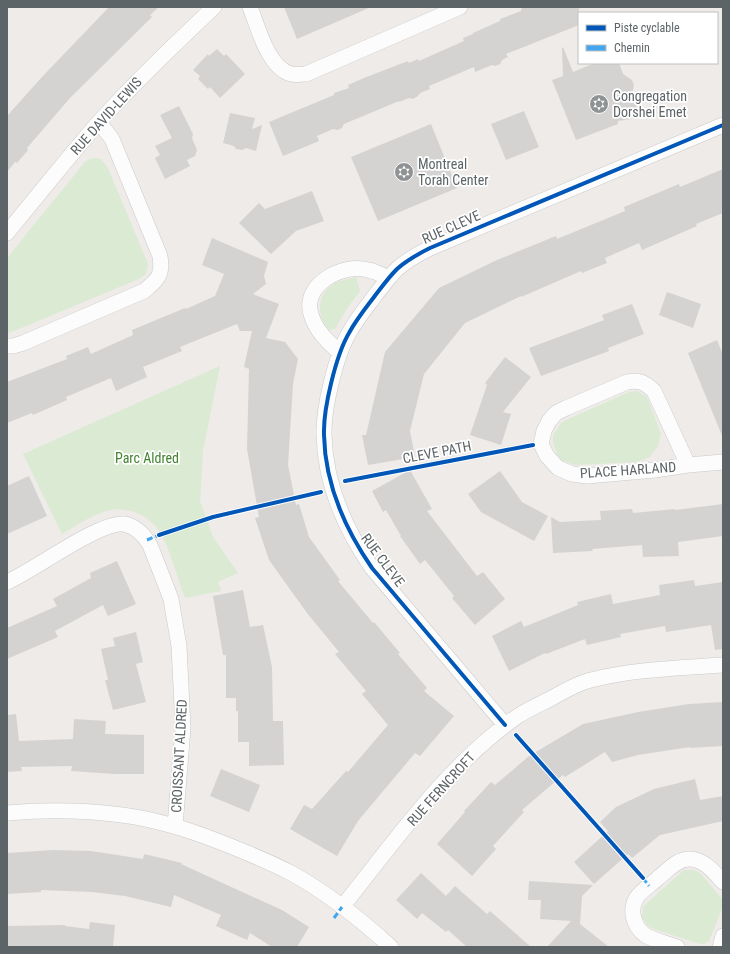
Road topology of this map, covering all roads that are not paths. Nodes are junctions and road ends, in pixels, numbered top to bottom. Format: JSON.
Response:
{"nodes":[{"id":1,"x":214,"y":7,"type":"edge"},
{"id":2,"x":250,"y":7,"type":"edge"},
{"id":3,"x":460,"y":7,"type":"edge"},
{"id":4,"x":99,"y":122,"type":"junction"},
{"id":5,"x":723,"y":125,"type":"edge"},
{"id":6,"x":7,"y":233,"type":"edge"},
{"id":7,"x":388,"y":278,"type":"junction"},
{"id":8,"x":7,"y":346,"type":"edge"},
{"id":9,"x":340,"y":353,"type":"junction"},
{"id":10,"x":723,"y":462,"type":"edge"},
{"id":11,"x":688,"y":465,"type":"junction"},
{"id":12,"x":7,"y":582,"type":"edge"},
{"id":13,"x":723,"y":665,"type":"edge"},
{"id":14,"x":505,"y":725,"type":"junction"},
{"id":15,"x":7,"y":813,"type":"edge"},
{"id":16,"x":175,"y":826,"type":"junction"},
{"id":17,"x":723,"y":882,"type":"edge"},
{"id":18,"x":342,"y":907,"type":"junction"},
{"id":19,"x":723,"y":936,"type":"edge"},
{"id":20,"x":391,"y":947,"type":"edge"},
{"id":21,"x":677,"y":947,"type":"edge"},
{"id":22,"x":720,"y":947,"type":"edge"}],
"edges":[{"from":1,"to":4,"type":"street","name":"RUE DAVID-LEWIS"},
{"from":2,"to":3,"type":"street"},
{"from":4,"to":6,"type":"street","name":"RUE DAVID-LEWIS"},
{"from":4,"to":8,"type":"street"},
{"from":5,"to":7,"type":"street","name":"RUE CLEVE"},
{"from":7,"to":9,"type":"street","name":"RUE CLEVE"},
{"from":7,"to":9,"type":"street"},
{"from":9,"to":14,"type":"street","name":"RUE CLEVE"},
{"from":10,"to":11,"type":"street","name":"PLACE HARLAND"},
{"from":11,"to":11,"type":"street","name":"PLACE HARLAND"},
{"from":12,"to":16,"type":"street","name":"CROISSANT ALDRED"},
{"from":13,"to":14,"type":"street","name":"RUE FERNCROFT"},
{"from":14,"to":18,"type":"street","name":"RUE FERNCROFT"},
{"from":15,"to":16,"type":"street"},
{"from":16,"to":18,"type":"street"},
{"from":17,"to":21,"type":"street"},
{"from":18,"to":20,"type":"street"},
{"from":19,"to":22,"type":"street"}]}
